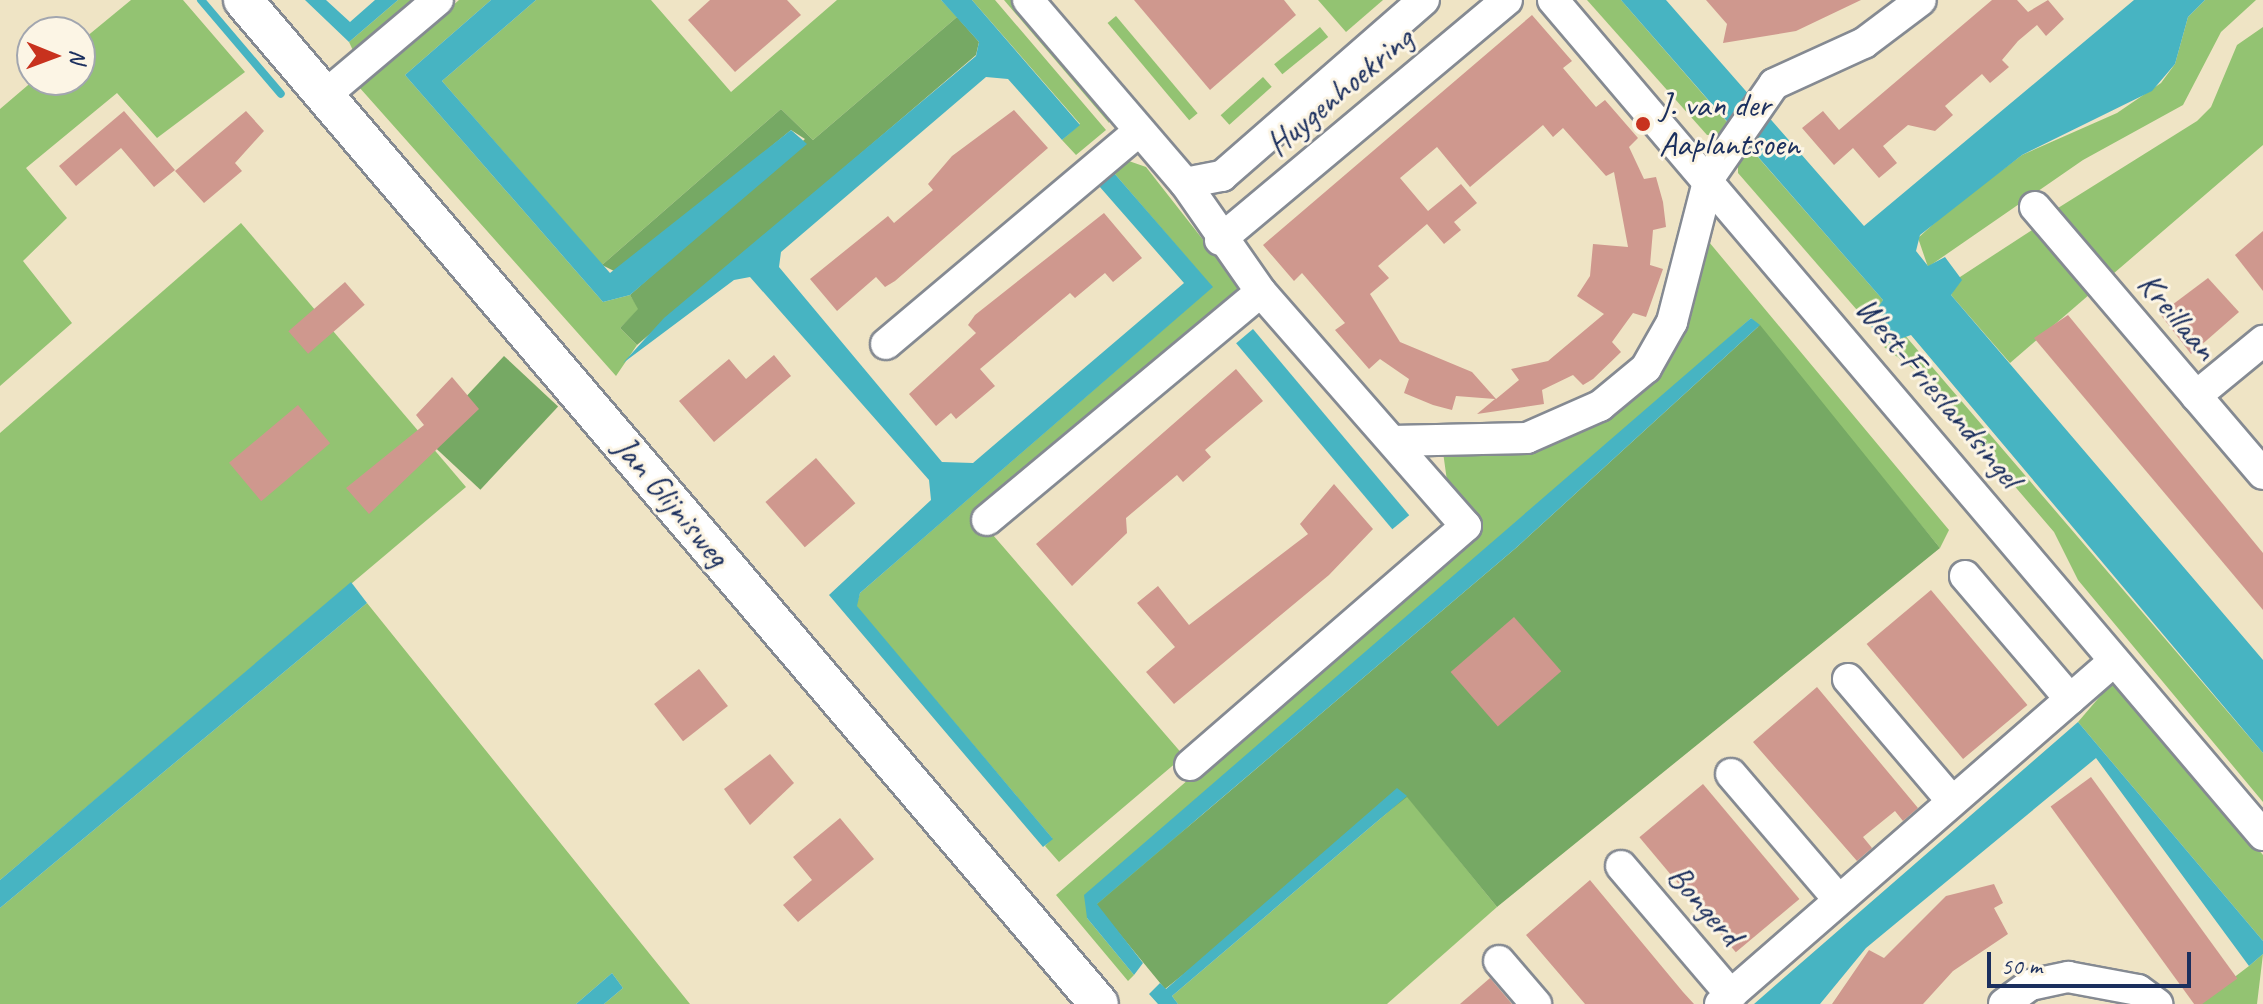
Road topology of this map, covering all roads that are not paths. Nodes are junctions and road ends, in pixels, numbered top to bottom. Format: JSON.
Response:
{"nodes":[{"id":1,"x":243,"y":0,"type":"edge"},
{"id":2,"x":438,"y":0,"type":"edge"},
{"id":3,"x":1028,"y":0,"type":"edge"},
{"id":4,"x":1424,"y":0,"type":"edge"},
{"id":5,"x":1507,"y":0,"type":"edge"},
{"id":6,"x":1553,"y":0,"type":"edge"},
{"id":7,"x":1921,"y":0,"type":"edge"},
{"id":8,"x":324,"y":96,"type":"junction"},
{"id":9,"x":1139,"y":131,"type":"junction"},
{"id":10,"x":1709,"y":178,"type":"junction"},
{"id":11,"x":1185,"y":183,"type":"junction"},
{"id":12,"x":2035,"y":207,"type":"dead end"},
{"id":13,"x":1220,"y":240,"type":"junction"},
{"id":14,"x":1261,"y":292,"type":"junction"},
{"id":15,"x":2263,"y":341,"type":"edge"},
{"id":16,"x":886,"y":344,"type":"dead end"},
{"id":17,"x":2196,"y":396,"type":"junction"},
{"id":18,"x":1392,"y":441,"type":"junction"},
{"id":19,"x":2263,"y":474,"type":"edge"},
{"id":20,"x":987,"y":520,"type":"dead end"},
{"id":21,"x":1965,"y":576,"type":"dead end"},
{"id":22,"x":2114,"y":661,"type":"junction"},
{"id":23,"x":1848,"y":679,"type":"dead end"},
{"id":24,"x":2070,"y":699,"type":"junction"},
{"id":25,"x":1190,"y":765,"type":"dead end"},
{"id":26,"x":1731,"y":774,"type":"dead end"},
{"id":27,"x":1952,"y":801,"type":"junction"},
{"id":28,"x":2263,"y":835,"type":"edge"},
{"id":29,"x":1621,"y":866,"type":"dead end"},
{"id":30,"x":1838,"y":899,"type":"junction"},
{"id":31,"x":1499,"y":961,"type":"dead end"},
{"id":32,"x":1726,"y":999,"type":"edge"},
{"id":33,"x":1099,"y":1004,"type":"edge"},
{"id":34,"x":1536,"y":1004,"type":"edge"},
{"id":35,"x":2004,"y":1004,"type":"edge"},
{"id":36,"x":2157,"y":1004,"type":"edge"}],
"edges":[{"from":1,"to":8,"type":"street","name":"Jan Glijnisweg"},
{"from":2,"to":8,"type":"street"},
{"from":3,"to":9,"type":"street"},
{"from":4,"to":11,"type":"street","name":"Huygenhoekring"},
{"from":5,"to":13,"type":"street","name":"Huygenhoekring"},
{"from":6,"to":10,"type":"street","name":"West-Frieslandsingel"},
{"from":7,"to":10,"type":"street"},
{"from":8,"to":33,"type":"street","name":"Jan Glijnisweg"},
{"from":9,"to":11,"type":"street"},
{"from":9,"to":16,"type":"street"},
{"from":10,"to":18,"type":"street"},
{"from":10,"to":22,"type":"street","name":"West-Frieslandsingel"},
{"from":11,"to":13,"type":"street"},
{"from":12,"to":17,"type":"street","name":"Kreillaan"},
{"from":13,"to":14,"type":"street"},
{"from":14,"to":18,"type":"street"},
{"from":14,"to":20,"type":"street"},
{"from":15,"to":17,"type":"street"},
{"from":17,"to":19,"type":"street","name":"Kreillaan"},
{"from":18,"to":25,"type":"street"},
{"from":21,"to":24,"type":"street"},
{"from":22,"to":24,"type":"street","name":"Bongerd"},
{"from":22,"to":28,"type":"street","name":"West-Frieslandsingel"},
{"from":23,"to":27,"type":"street"},
{"from":24,"to":27,"type":"street","name":"Bongerd"},
{"from":26,"to":30,"type":"street"},
{"from":27,"to":30,"type":"street","name":"Bongerd"},
{"from":29,"to":32,"type":"street","name":"Bongerd"},
{"from":30,"to":32,"type":"street","name":"Bongerd"},
{"from":31,"to":34,"type":"street"},
{"from":35,"to":36,"type":"street"}]}
